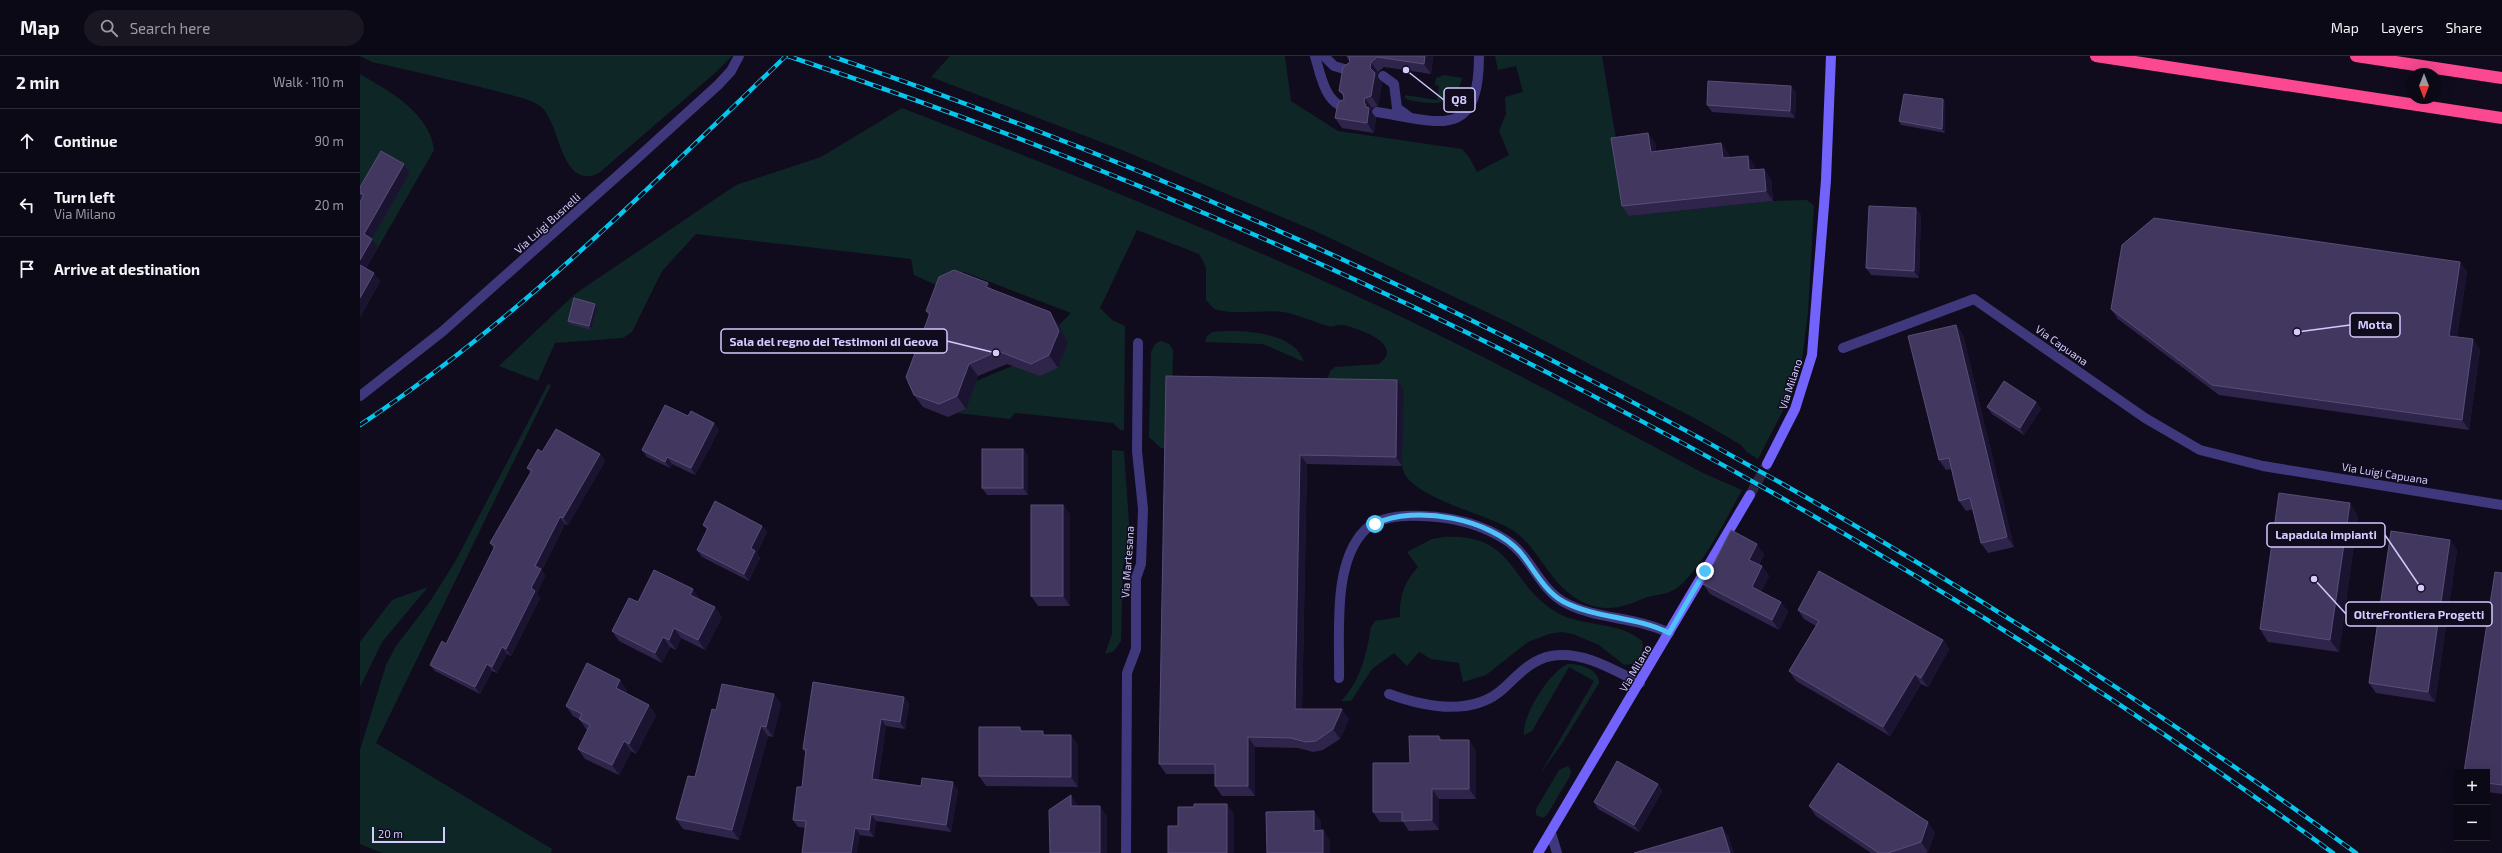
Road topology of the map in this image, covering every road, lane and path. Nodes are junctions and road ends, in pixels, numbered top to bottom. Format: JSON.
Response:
{"nodes":[{"id":1,"x":739,"y":56,"type":"edge"},
{"id":2,"x":1315,"y":56,"type":"edge"},
{"id":3,"x":1324,"y":56,"type":"edge"},
{"id":4,"x":1479,"y":56,"type":"edge"},
{"id":5,"x":1831,"y":56,"type":"edge"},
{"id":6,"x":2096,"y":56,"type":"edge"},
{"id":7,"x":2356,"y":56,"type":"edge"},
{"id":8,"x":1351,"y":71,"type":"edge"},
{"id":9,"x":1383,"y":76,"type":"edge"},
{"id":10,"x":2502,"y":78,"type":"edge"},
{"id":11,"x":1346,"y":107,"type":"edge"},
{"id":12,"x":1377,"y":112,"type":"dead end"},
{"id":13,"x":1418,"y":118,"type":"junction"},
{"id":14,"x":2502,"y":118,"type":"edge"},
{"id":15,"x":1138,"y":343,"type":"dead end"},
{"id":16,"x":1842,"y":348,"type":"dead end"},
{"id":17,"x":360,"y":396,"type":"edge"},
{"id":18,"x":1767,"y":464,"type":"tunnel mouth"},
{"id":19,"x":2263,"y":466,"type":"joint"},
{"id":20,"x":1750,"y":494,"type":"tunnel mouth"},
{"id":21,"x":2502,"y":505,"type":"edge"},
{"id":22,"x":1669,"y":633,"type":"junction"},
{"id":23,"x":1339,"y":678,"type":"dead end"},
{"id":24,"x":1640,"y":683,"type":"junction"},
{"id":25,"x":1389,"y":694,"type":"dead end"},
{"id":26,"x":1551,"y":833,"type":"junction"},
{"id":27,"x":1126,"y":853,"type":"edge"},
{"id":28,"x":1538,"y":853,"type":"edge"},
{"id":29,"x":1557,"y":853,"type":"edge"}],
"edges":[{"from":1,"to":17,"type":"street","name":"Via Luigi Busnelli"},
{"from":2,"to":11,"type":"street"},
{"from":3,"to":8,"type":"street"},
{"from":4,"to":13,"type":"street"},
{"from":5,"to":18,"type":"street","name":"Via Milano"},
{"from":6,"to":14,"type":"highway"},
{"from":7,"to":10,"type":"highway"},
{"from":9,"to":13,"type":"street"},
{"from":12,"to":13,"type":"street"},
{"from":15,"to":27,"type":"street","name":"Via Martesana"},
{"from":16,"to":19,"type":"street","name":"Via Capuana"},
{"from":19,"to":21,"type":"street","name":"Via Luigi Capuana"},
{"from":20,"to":22,"type":"street","name":"Via Milano"},
{"from":22,"to":23,"type":"street"},
{"from":22,"to":24,"type":"street","name":"Via Milano"},
{"from":24,"to":25,"type":"street"},
{"from":24,"to":26,"type":"street","name":"Via Milano"},
{"from":26,"to":28,"type":"street","name":"Via Milano"},
{"from":26,"to":29,"type":"street"}]}
